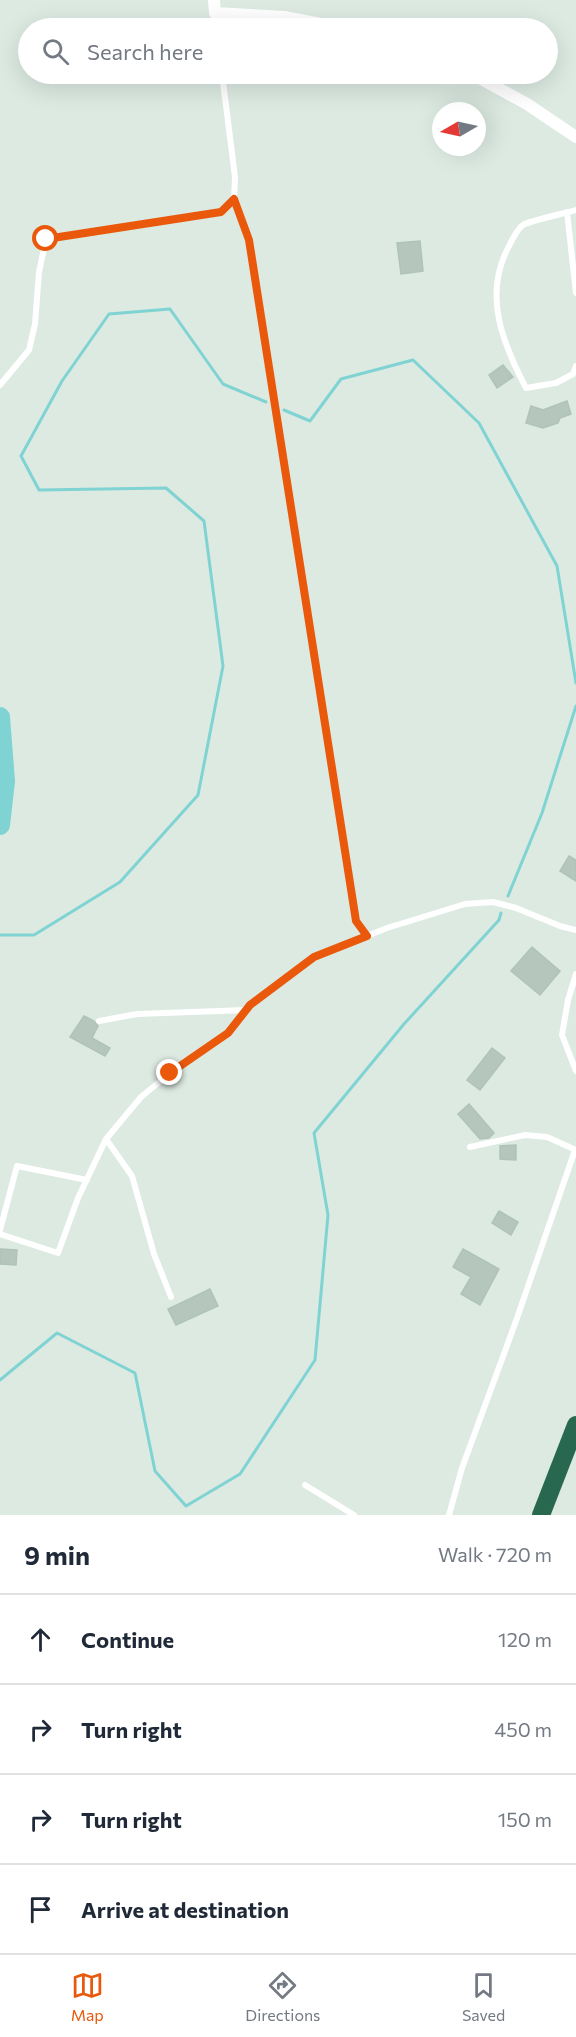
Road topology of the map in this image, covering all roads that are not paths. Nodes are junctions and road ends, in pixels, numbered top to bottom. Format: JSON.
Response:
{"nodes":[{"id":1,"x":215,"y":6,"type":"edge"},
{"id":2,"x":289,"y":18,"type":"edge"},
{"id":3,"x":223,"y":84,"type":"edge"},
{"id":4,"x":490,"y":84,"type":"edge"},
{"id":5,"x":576,"y":137,"type":"edge"},
{"id":6,"x":234,"y":199,"type":"junction"},
{"id":7,"x":576,"y":210,"type":"edge"},
{"id":8,"x":567,"y":212,"type":"junction"},
{"id":9,"x":573,"y":246,"type":"edge"},
{"id":10,"x":576,"y":293,"type":"edge"},
{"id":11,"x":576,"y":366,"type":"edge"},
{"id":12,"x":0,"y":385,"type":"edge"},
{"id":13,"x":576,"y":930,"type":"edge"},
{"id":14,"x":367,"y":936,"type":"junction"},
{"id":15,"x":576,"y":974,"type":"edge"},
{"id":16,"x":246,"y":1010,"type":"junction"},
{"id":17,"x":99,"y":1021,"type":"dead end"},
{"id":18,"x":576,"y":1071,"type":"edge"},
{"id":19,"x":105,"y":1139,"type":"junction"},
{"id":20,"x":470,"y":1147,"type":"dead end"},
{"id":21,"x":576,"y":1150,"type":"edge"},
{"id":22,"x":87,"y":1180,"type":"junction"},
{"id":23,"x":0,"y":1232,"type":"edge"},
{"id":24,"x":171,"y":1297,"type":"dead end"},
{"id":25,"x":576,"y":1425,"type":"edge"},
{"id":26,"x":305,"y":1485,"type":"dead end"},
{"id":27,"x":354,"y":1515,"type":"edge"},
{"id":28,"x":448,"y":1515,"type":"edge"},
{"id":29,"x":541,"y":1515,"type":"edge"}],
"edges":[{"from":1,"to":2,"type":"street"},
{"from":3,"to":6,"type":"lane"},
{"from":4,"to":5,"type":"street"},
{"from":6,"to":12,"type":"lane"},
{"from":6,"to":14,"type":"lane"},
{"from":7,"to":8,"type":"lane"},
{"from":8,"to":9,"type":"lane"},
{"from":8,"to":11,"type":"lane"},
{"from":9,"to":10,"type":"lane"},
{"from":13,"to":14,"type":"lane"},
{"from":14,"to":16,"type":"lane"},
{"from":15,"to":18,"type":"lane"},
{"from":16,"to":17,"type":"lane"},
{"from":16,"to":19,"type":"lane"},
{"from":19,"to":22,"type":"lane"},
{"from":19,"to":24,"type":"lane"},
{"from":20,"to":21,"type":"lane"},
{"from":21,"to":28,"type":"lane"},
{"from":22,"to":23,"type":"lane"},
{"from":22,"to":23,"type":"lane"},
{"from":25,"to":29,"type":"highway"},
{"from":26,"to":27,"type":"lane"}]}
